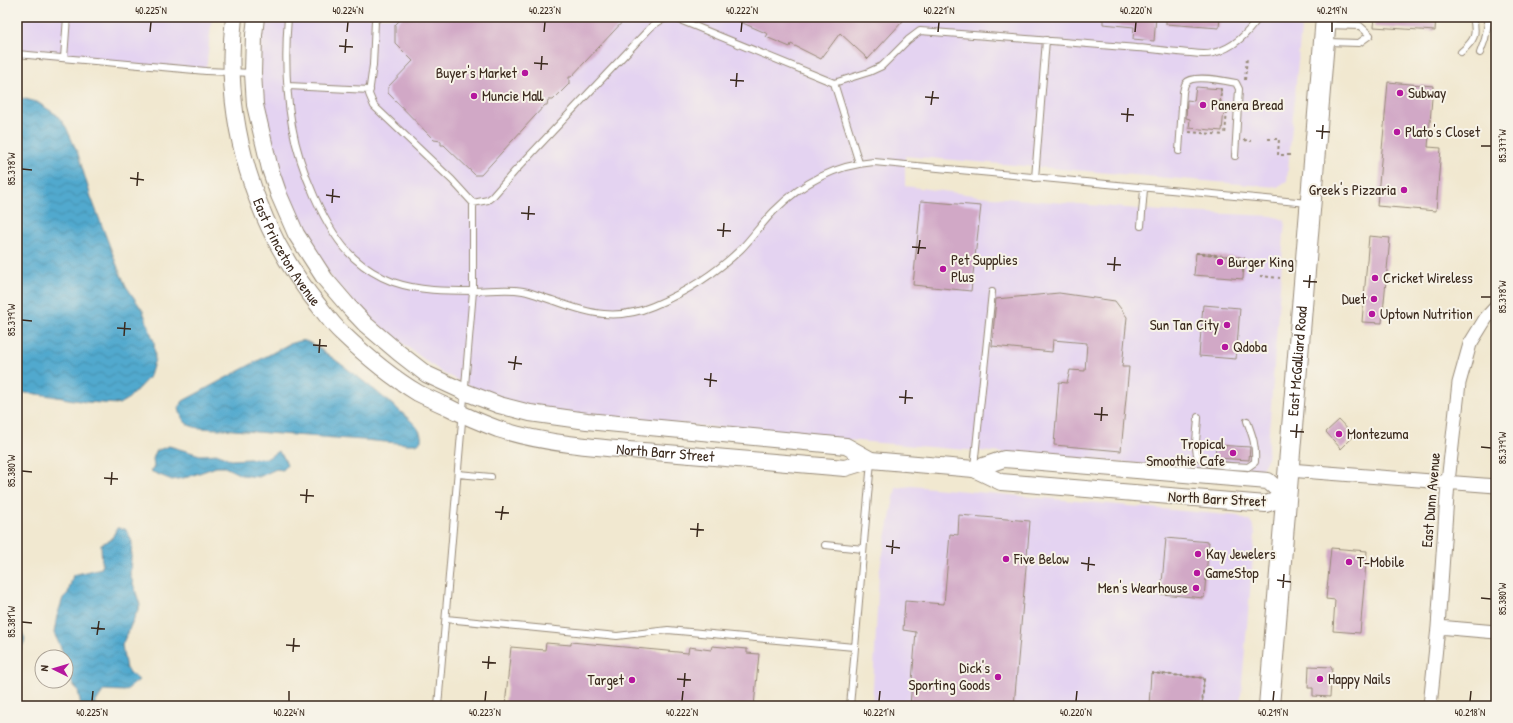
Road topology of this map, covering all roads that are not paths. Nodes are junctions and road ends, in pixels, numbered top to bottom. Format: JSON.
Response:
{"nodes":[{"id":1,"x":67,"y":17,"type":"edge"},
{"id":2,"x":234,"y":17,"type":"edge"},
{"id":3,"x":256,"y":17,"type":"edge"},
{"id":4,"x":288,"y":17,"type":"edge"},
{"id":5,"x":379,"y":17,"type":"edge"},
{"id":6,"x":1259,"y":17,"type":"edge"},
{"id":7,"x":1472,"y":17,"type":"edge"},
{"id":8,"x":1489,"y":17,"type":"edge"},
{"id":9,"x":1325,"y":28,"type":"edge"},
{"id":10,"x":1046,"y":40,"type":"junction"},
{"id":11,"x":1461,"y":52,"type":"dead end"},
{"id":12,"x":1480,"y":53,"type":"dead end"},
{"id":13,"x":17,"y":54,"type":"edge"},
{"id":14,"x":64,"y":58,"type":"junction"},
{"id":15,"x":231,"y":72,"type":"junction"},
{"id":16,"x":253,"y":73,"type":"junction"},
{"id":17,"x":834,"y":83,"type":"junction"},
{"id":18,"x":288,"y":86,"type":"junction"},
{"id":19,"x":370,"y":90,"type":"junction"},
{"id":20,"x":1179,"y":151,"type":"dead end"},
{"id":21,"x":1234,"y":156,"type":"dead end"},
{"id":22,"x":859,"y":163,"type":"junction"},
{"id":23,"x":1035,"y":178,"type":"junction"},
{"id":24,"x":1144,"y":189,"type":"junction"},
{"id":25,"x":473,"y":203,"type":"junction"},
{"id":26,"x":1310,"y":203,"type":"junction"},
{"id":27,"x":1141,"y":226,"type":"dead end"},
{"id":28,"x":473,"y":291,"type":"junction"},
{"id":29,"x":992,"y":292,"type":"dead end"},
{"id":30,"x":1496,"y":307,"type":"edge"},
{"id":31,"x":465,"y":392,"type":"junction"},
{"id":32,"x":463,"y":415,"type":"junction"},
{"id":33,"x":1198,"y":417,"type":"dead end"},
{"id":34,"x":1247,"y":421,"type":"dead end"},
{"id":35,"x":871,"y":460,"type":"junction"},
{"id":36,"x":974,"y":469,"type":"junction"},
{"id":37,"x":1289,"y":470,"type":"junction"},
{"id":38,"x":458,"y":474,"type":"junction"},
{"id":39,"x":490,"y":477,"type":"dead end"},
{"id":40,"x":1448,"y":482,"type":"junction"},
{"id":41,"x":1496,"y":486,"type":"edge"},
{"id":42,"x":1286,"y":497,"type":"junction"},
{"id":43,"x":825,"y":545,"type":"dead end"},
{"id":44,"x":863,"y":548,"type":"junction"},
{"id":45,"x":446,"y":620,"type":"junction"},
{"id":46,"x":1438,"y":627,"type":"junction"},
{"id":47,"x":1496,"y":632,"type":"edge"},
{"id":48,"x":854,"y":647,"type":"junction"},
{"id":49,"x":438,"y":706,"type":"edge"},
{"id":50,"x":850,"y":706,"type":"edge"},
{"id":51,"x":1269,"y":706,"type":"edge"},
{"id":52,"x":1430,"y":706,"type":"edge"}],
"edges":[{"from":1,"to":14,"type":"lane"},
{"from":2,"to":15,"type":"street","name":"East Princeton Avenue"},
{"from":3,"to":16,"type":"street","name":"East Princeton Avenue"},
{"from":4,"to":18,"type":"lane"},
{"from":5,"to":19,"type":"lane"},
{"from":6,"to":10,"type":"lane"},
{"from":7,"to":11,"type":"lane"},
{"from":8,"to":12,"type":"lane"},
{"from":9,"to":9,"type":"lane"},
{"from":9,"to":26,"type":"main road","name":"East McGalliard Road"},
{"from":10,"to":17,"type":"lane"},
{"from":10,"to":23,"type":"lane"},
{"from":13,"to":14,"type":"lane"},
{"from":14,"to":15,"type":"lane"},
{"from":15,"to":16,"type":"lane"},
{"from":15,"to":32,"type":"street","name":"East Princeton Avenue"},
{"from":16,"to":31,"type":"street","name":"East Princeton Avenue"},
{"from":17,"to":22,"type":"lane"},
{"from":17,"to":25,"type":"lane"},
{"from":18,"to":19,"type":"lane"},
{"from":18,"to":28,"type":"lane"},
{"from":19,"to":25,"type":"lane"},
{"from":20,"to":21,"type":"lane"},
{"from":22,"to":23,"type":"lane"},
{"from":22,"to":28,"type":"lane"},
{"from":23,"to":24,"type":"lane"},
{"from":24,"to":26,"type":"lane"},
{"from":24,"to":27,"type":"lane"},
{"from":25,"to":28,"type":"lane"},
{"from":26,"to":37,"type":"main road","name":"East McGalliard Road"},
{"from":28,"to":31,"type":"lane"},
{"from":29,"to":36,"type":"lane"},
{"from":30,"to":40,"type":"street","name":"East Dunn Avenue"},
{"from":31,"to":32,"type":"lane"},
{"from":31,"to":35,"type":"street","name":"North Barr Street"},
{"from":32,"to":35,"type":"street","name":"North Barr Street"},
{"from":32,"to":38,"type":"lane"},
{"from":33,"to":34,"type":"lane"},
{"from":35,"to":36,"type":"street","name":"North Barr Street"},
{"from":35,"to":44,"type":"lane"},
{"from":36,"to":42,"type":"street","name":"North Barr Street"},
{"from":36,"to":42,"type":"street","name":"North Barr Street"},
{"from":37,"to":40,"type":"street"},
{"from":37,"to":42,"type":"main road","name":"East McGalliard Road"},
{"from":38,"to":39,"type":"lane"},
{"from":38,"to":45,"type":"lane"},
{"from":40,"to":41,"type":"street"},
{"from":40,"to":46,"type":"street","name":"East Dunn Avenue"},
{"from":42,"to":51,"type":"main road","name":"East McGalliard Road"},
{"from":43,"to":44,"type":"lane"},
{"from":44,"to":48,"type":"lane"},
{"from":45,"to":48,"type":"lane"},
{"from":45,"to":49,"type":"lane"},
{"from":46,"to":47,"type":"street"},
{"from":46,"to":52,"type":"street","name":"East Dunn Avenue"},
{"from":48,"to":50,"type":"lane"}]}
